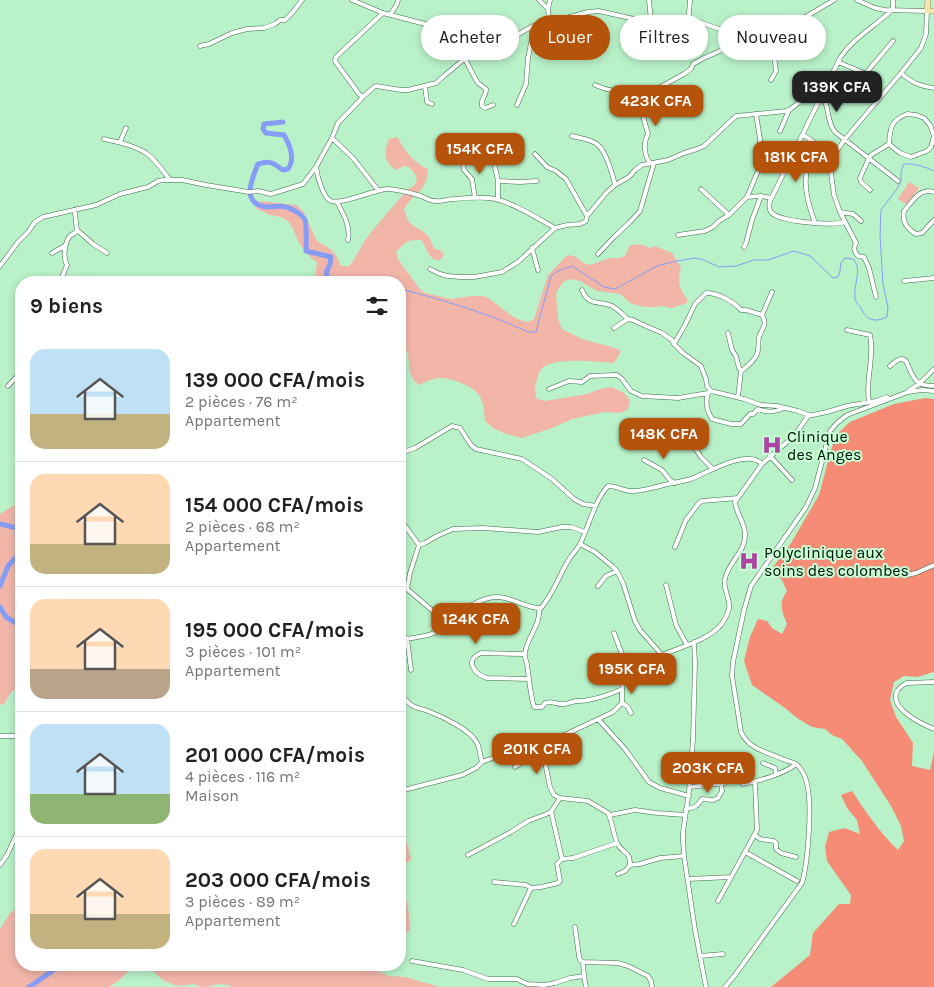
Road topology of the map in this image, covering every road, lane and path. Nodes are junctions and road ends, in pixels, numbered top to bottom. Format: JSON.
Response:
{"nodes":[{"id":1,"x":302,"y":0,"type":"edge"},
{"id":2,"x":352,"y":0,"type":"edge"},
{"id":3,"x":398,"y":0,"type":"edge"},
{"id":4,"x":539,"y":0,"type":"edge"},
{"id":5,"x":550,"y":0,"type":"edge"},
{"id":6,"x":649,"y":0,"type":"edge"},
{"id":7,"x":690,"y":0,"type":"edge"},
{"id":8,"x":834,"y":0,"type":"edge"},
{"id":9,"x":857,"y":0,"type":"edge"},
{"id":10,"x":892,"y":0,"type":"edge"},
{"id":11,"x":928,"y":0,"type":"edge"},
{"id":12,"x":548,"y":9,"type":"junction"},
{"id":13,"x":891,"y":11,"type":"junction"},
{"id":14,"x":927,"y":11,"type":"junction"},
{"id":15,"x":934,"y":11,"type":"edge"},
{"id":16,"x":383,"y":13,"type":"junction"},
{"id":17,"x":390,"y":15,"type":"junction"},
{"id":18,"x":548,"y":15,"type":"edge"},
{"id":19,"x":576,"y":15,"type":"edge"},
{"id":20,"x":650,"y":15,"type":"edge"},
{"id":21,"x":688,"y":15,"type":"edge"},
{"id":22,"x":809,"y":15,"type":"edge"},
{"id":23,"x":620,"y":16,"type":"edge"},
{"id":24,"x":421,"y":23,"type":"edge"},
{"id":25,"x":894,"y":41,"type":"dead end"},
{"id":26,"x":200,"y":46,"type":"dead end"},
{"id":27,"x":718,"y":52,"type":"edge"},
{"id":28,"x":529,"y":54,"type":"edge"},
{"id":29,"x":463,"y":60,"type":"edge"},
{"id":30,"x":467,"y":60,"type":"edge"},
{"id":31,"x":774,"y":60,"type":"edge"},
{"id":32,"x":838,"y":62,"type":"junction"},
{"id":33,"x":902,"y":73,"type":"junction"},
{"id":34,"x":832,"y":76,"type":"junction"},
{"id":35,"x":772,"y":80,"type":"dead end"},
{"id":36,"x":425,"y":86,"type":"junction"},
{"id":37,"x":596,"y":86,"type":"dead end"},
{"id":38,"x":934,"y":88,"type":"edge"},
{"id":39,"x":856,"y":94,"type":"dead end"},
{"id":40,"x":644,"y":96,"type":"junction"},
{"id":41,"x":822,"y":96,"type":"junction"},
{"id":42,"x":363,"y":97,"type":"junction"},
{"id":43,"x":432,"y":104,"type":"dead end"},
{"id":44,"x":493,"y":105,"type":"dead end"},
{"id":45,"x":517,"y":105,"type":"dead end"},
{"id":46,"x":789,"y":110,"type":"junction"},
{"id":47,"x":756,"y":114,"type":"junction"},
{"id":48,"x":932,"y":123,"type":"edge"},
{"id":49,"x":126,"y":128,"type":"dead end"},
{"id":50,"x":780,"y":131,"type":"dead end"},
{"id":51,"x":803,"y":135,"type":"junction"},
{"id":52,"x":572,"y":136,"type":"dead end"},
{"id":53,"x":104,"y":138,"type":"dead end"},
{"id":54,"x":332,"y":138,"type":"junction"},
{"id":55,"x":845,"y":139,"type":"junction"},
{"id":56,"x":120,"y":142,"type":"junction"},
{"id":57,"x":889,"y":144,"type":"junction"},
{"id":58,"x":535,"y":154,"type":"dead end"},
{"id":59,"x":462,"y":156,"type":"dead end"},
{"id":60,"x":869,"y":158,"type":"junction"},
{"id":61,"x":652,"y":163,"type":"junction"},
{"id":62,"x":316,"y":167,"type":"junction"},
{"id":63,"x":496,"y":168,"type":"dead end"},
{"id":64,"x":170,"y":180,"type":"junction"},
{"id":65,"x":498,"y":181,"type":"junction"},
{"id":66,"x":538,"y":181,"type":"dead end"},
{"id":67,"x":898,"y":182,"type":"dead end"},
{"id":68,"x":615,"y":185,"type":"junction"},
{"id":69,"x":701,"y":189,"type":"dead end"},
{"id":70,"x":378,"y":190,"type":"junction"},
{"id":71,"x":870,"y":190,"type":"dead end"},
{"id":72,"x":934,"y":192,"type":"edge"},
{"id":73,"x":761,"y":196,"type":"junction"},
{"id":74,"x":746,"y":197,"type":"junction"},
{"id":75,"x":475,"y":198,"type":"junction"},
{"id":76,"x":771,"y":198,"type":"junction"},
{"id":77,"x":498,"y":200,"type":"junction"},
{"id":78,"x":337,"y":202,"type":"junction"},
{"id":79,"x":77,"y":209,"type":"junction"},
{"id":80,"x":840,"y":212,"type":"junction"},
{"id":81,"x":729,"y":215,"type":"junction"},
{"id":82,"x":587,"y":216,"type":"junction"},
{"id":83,"x":861,"y":220,"type":"dead end"},
{"id":84,"x":934,"y":220,"type":"edge"},
{"id":85,"x":845,"y":222,"type":"junction"},
{"id":86,"x":815,"y":223,"type":"junction"},
{"id":87,"x":555,"y":228,"type":"junction"},
{"id":88,"x":77,"y":230,"type":"junction"},
{"id":89,"x":678,"y":235,"type":"dead end"},
{"id":90,"x":348,"y":240,"type":"dead end"},
{"id":91,"x":66,"y":245,"type":"junction"},
{"id":92,"x":744,"y":247,"type":"dead end"},
{"id":93,"x":532,"y":248,"type":"junction"},
{"id":94,"x":52,"y":253,"type":"dead end"},
{"id":95,"x":107,"y":253,"type":"dead end"},
{"id":96,"x":598,"y":254,"type":"dead end"},
{"id":97,"x":0,"y":266,"type":"edge"},
{"id":98,"x":430,"y":269,"type":"dead end"},
{"id":99,"x":538,"y":270,"type":"dead end"},
{"id":100,"x":62,"y":276,"type":"edge"},
{"id":101,"x":934,"y":278,"type":"edge"},
{"id":102,"x":904,"y":282,"type":"dead end"},
{"id":103,"x":582,"y":290,"type":"dead end"},
{"id":104,"x":772,"y":292,"type":"dead end"},
{"id":105,"x":876,"y":297,"type":"dead end"},
{"id":106,"x":762,"y":315,"type":"junction"},
{"id":107,"x":628,"y":318,"type":"junction"},
{"id":108,"x":614,"y":328,"type":"dead end"},
{"id":109,"x":847,"y":330,"type":"dead end"},
{"id":110,"x":728,"y":333,"type":"dead end"},
{"id":111,"x":674,"y":344,"type":"junction"},
{"id":112,"x":890,"y":366,"type":"dead end"},
{"id":113,"x":934,"y":369,"type":"edge"},
{"id":114,"x":741,"y":371,"type":"junction"},
{"id":115,"x":15,"y":378,"type":"edge"},
{"id":116,"x":919,"y":384,"type":"junction"},
{"id":117,"x":8,"y":386,"type":"dead end"},
{"id":118,"x":934,"y":386,"type":"edge"},
{"id":119,"x":549,"y":389,"type":"dead end"},
{"id":120,"x":934,"y":391,"type":"edge"},
{"id":121,"x":710,"y":392,"type":"junction"},
{"id":122,"x":738,"y":398,"type":"junction"},
{"id":123,"x":869,"y":402,"type":"junction"},
{"id":124,"x":784,"y":408,"type":"junction"},
{"id":125,"x":809,"y":415,"type":"junction"},
{"id":126,"x":687,"y":436,"type":"dead end"},
{"id":127,"x":406,"y":451,"type":"edge"},
{"id":128,"x":770,"y":456,"type":"junction"},
{"id":129,"x":644,"y":460,"type":"dead end"},
{"id":130,"x":762,"y":464,"type":"junction"},
{"id":131,"x":712,"y":468,"type":"junction"},
{"id":132,"x":792,"y":480,"type":"dead end"},
{"id":133,"x":675,"y":483,"type":"junction"},
{"id":134,"x":738,"y":498,"type":"junction"},
{"id":135,"x":596,"y":506,"type":"junction"},
{"id":136,"x":406,"y":527,"type":"edge"},
{"id":137,"x":585,"y":532,"type":"junction"},
{"id":138,"x":414,"y":538,"type":"junction"},
{"id":139,"x":425,"y":543,"type":"junction"},
{"id":140,"x":580,"y":544,"type":"junction"},
{"id":141,"x":420,"y":545,"type":"junction"},
{"id":142,"x":675,"y":547,"type":"dead end"},
{"id":143,"x":934,"y":565,"type":"edge"},
{"id":144,"x":617,"y":571,"type":"junction"},
{"id":145,"x":907,"y":575,"type":"dead end"},
{"id":146,"x":666,"y":585,"type":"dead end"},
{"id":147,"x":598,"y":586,"type":"dead end"},
{"id":148,"x":407,"y":589,"type":"joint"},
{"id":149,"x":539,"y":608,"type":"junction"},
{"id":150,"x":447,"y":623,"type":"junction"},
{"id":151,"x":614,"y":633,"type":"dead end"},
{"id":152,"x":407,"y":638,"type":"joint"},
{"id":153,"x":694,"y":642,"type":"junction"},
{"id":154,"x":686,"y":645,"type":"junction"},
{"id":155,"x":524,"y":654,"type":"junction"},
{"id":156,"x":662,"y":655,"type":"junction"},
{"id":157,"x":411,"y":670,"type":"dead end"},
{"id":158,"x":628,"y":670,"type":"junction"},
{"id":159,"x":528,"y":679,"type":"junction"},
{"id":160,"x":934,"y":682,"type":"edge"},
{"id":161,"x":622,"y":689,"type":"junction"},
{"id":162,"x":406,"y":700,"type":"edge"},
{"id":163,"x":622,"y":704,"type":"junction"},
{"id":164,"x":631,"y":713,"type":"dead end"},
{"id":165,"x":598,"y":719,"type":"junction"},
{"id":166,"x":934,"y":729,"type":"edge"},
{"id":167,"x":0,"y":736,"type":"edge"},
{"id":168,"x":15,"y":736,"type":"edge"},
{"id":169,"x":542,"y":748,"type":"junction"},
{"id":170,"x":526,"y":751,"type":"junction"},
{"id":171,"x":482,"y":762,"type":"junction"},
{"id":172,"x":762,"y":763,"type":"dead end"},
{"id":173,"x":796,"y":764,"type":"junction"},
{"id":174,"x":515,"y":767,"type":"dead end"},
{"id":175,"x":776,"y":774,"type":"junction"},
{"id":176,"x":755,"y":782,"type":"junction"},
{"id":177,"x":743,"y":784,"type":"dead end"},
{"id":178,"x":690,"y":787,"type":"junction"},
{"id":179,"x":406,"y":789,"type":"edge"},
{"id":180,"x":689,"y":796,"type":"junction"},
{"id":181,"x":560,"y":798,"type":"junction"},
{"id":182,"x":686,"y":809,"type":"junction"},
{"id":183,"x":552,"y":811,"type":"junction"},
{"id":184,"x":685,"y":815,"type":"junction"},
{"id":185,"x":610,"y":816,"type":"junction"},
{"id":186,"x":755,"y":835,"type":"junction"},
{"id":187,"x":15,"y":837,"type":"edge"},
{"id":188,"x":617,"y":843,"type":"junction"},
{"id":189,"x":745,"y":852,"type":"junction"},
{"id":190,"x":468,"y":855,"type":"dead end"},
{"id":191,"x":684,"y":856,"type":"junction"},
{"id":192,"x":796,"y":857,"type":"dead end"},
{"id":193,"x":562,"y":859,"type":"junction"},
{"id":194,"x":0,"y":865,"type":"edge"},
{"id":195,"x":630,"y":865,"type":"junction"},
{"id":196,"x":618,"y":874,"type":"dead end"},
{"id":197,"x":731,"y":877,"type":"junction"},
{"id":198,"x":688,"y":879,"type":"junction"},
{"id":199,"x":797,"y":880,"type":"dead end"},
{"id":200,"x":494,"y":882,"type":"dead end"},
{"id":201,"x":531,"y":888,"type":"junction"},
{"id":202,"x":718,"y":901,"type":"dead end"},
{"id":203,"x":514,"y":924,"type":"dead end"},
{"id":204,"x":575,"y":927,"type":"dead end"},
{"id":205,"x":723,"y":954,"type":"dead end"},
{"id":206,"x":700,"y":956,"type":"junction"},
{"id":207,"x":412,"y":961,"type":"dead end"},
{"id":208,"x":583,"y":962,"type":"junction"},
{"id":209,"x":584,"y":976,"type":"junction"},
{"id":210,"x":586,"y":987,"type":"edge"},
{"id":211,"x":652,"y":987,"type":"edge"},
{"id":212,"x":706,"y":987,"type":"edge"},
{"id":213,"x":725,"y":987,"type":"edge"}],
"edges":[{"from":1,"to":26,"type":"street"},
{"from":2,"to":16,"type":"street"},
{"from":3,"to":17,"type":"street"},
{"from":4,"to":12,"type":"street"},
{"from":5,"to":12,"type":"street"},
{"from":6,"to":20,"type":"street"},
{"from":7,"to":21,"type":"street"},
{"from":8,"to":22,"type":"street"},
{"from":9,"to":13,"type":"street"},
{"from":10,"to":13,"type":"street"},
{"from":11,"to":14,"type":"main road"},
{"from":12,"to":18,"type":"street"},
{"from":13,"to":14,"type":"street"},
{"from":13,"to":32,"type":"street"},
{"from":14,"to":15,"type":"main road"},
{"from":14,"to":33,"type":"street"},
{"from":16,"to":17,"type":"street"},
{"from":16,"to":42,"type":"street"},
{"from":17,"to":24,"type":"street"},
{"from":19,"to":23,"type":"street"},
{"from":25,"to":32,"type":"street"},
{"from":27,"to":40,"type":"street"},
{"from":28,"to":45,"type":"street"},
{"from":29,"to":36,"type":"street"},
{"from":30,"to":44,"type":"street"},
{"from":31,"to":35,"type":"street"},
{"from":32,"to":34,"type":"street"},
{"from":33,"to":38,"type":"street"},
{"from":33,"to":55,"type":"street"},
{"from":34,"to":39,"type":"street"},
{"from":34,"to":41,"type":"street"},
{"from":36,"to":42,"type":"street"},
{"from":36,"to":43,"type":"street"},
{"from":37,"to":40,"type":"street"},
{"from":40,"to":61,"type":"street"},
{"from":41,"to":46,"type":"street"},
{"from":41,"to":51,"type":"street"},
{"from":41,"to":55,"type":"street"},
{"from":42,"to":54,"type":"street"},
{"from":46,"to":47,"type":"street"},
{"from":46,"to":50,"type":"street"},
{"from":47,"to":61,"type":"street"},
{"from":47,"to":74,"type":"street"},
{"from":48,"to":57,"type":"street"},
{"from":48,"to":57,"type":"street"},
{"from":49,"to":56,"type":"street"},
{"from":51,"to":76,"type":"street"},
{"from":51,"to":86,"type":"street"},
{"from":52,"to":68,"type":"street"},
{"from":53,"to":56,"type":"street"},
{"from":54,"to":62,"type":"street"},
{"from":54,"to":70,"type":"street"},
{"from":55,"to":60,"type":"street"},
{"from":55,"to":80,"type":"street"},
{"from":56,"to":64,"type":"street"},
{"from":57,"to":60,"type":"street"},
{"from":58,"to":82,"type":"street"},
{"from":59,"to":75,"type":"street"},
{"from":60,"to":67,"type":"street"},
{"from":60,"to":71,"type":"street"},
{"from":61,"to":68,"type":"street"},
{"from":61,"to":96,"type":"street"},
{"from":62,"to":64,"type":"street"},
{"from":62,"to":78,"type":"street"},
{"from":63,"to":65,"type":"street"},
{"from":64,"to":79,"type":"street"},
{"from":65,"to":66,"type":"street"},
{"from":65,"to":77,"type":"street"},
{"from":68,"to":82,"type":"street"},
{"from":69,"to":81,"type":"street"},
{"from":70,"to":75,"type":"street"},
{"from":70,"to":78,"type":"street"},
{"from":72,"to":84,"type":"street"},
{"from":73,"to":74,"type":"street"},
{"from":73,"to":76,"type":"street"},
{"from":73,"to":92,"type":"street"},
{"from":74,"to":81,"type":"street"},
{"from":75,"to":77,"type":"street"},
{"from":76,"to":86,"type":"street"},
{"from":77,"to":87,"type":"street"},
{"from":78,"to":90,"type":"street"},
{"from":79,"to":88,"type":"street"},
{"from":79,"to":97,"type":"street"},
{"from":80,"to":83,"type":"street"},
{"from":80,"to":85,"type":"street"},
{"from":81,"to":89,"type":"street"},
{"from":82,"to":87,"type":"street"},
{"from":85,"to":86,"type":"street"},
{"from":85,"to":105,"type":"street"},
{"from":87,"to":93,"type":"street"},
{"from":88,"to":91,"type":"street"},
{"from":88,"to":95,"type":"street"},
{"from":91,"to":94,"type":"street"},
{"from":91,"to":100,"type":"street"},
{"from":93,"to":98,"type":"street"},
{"from":93,"to":99,"type":"street"},
{"from":101,"to":102,"type":"street"},
{"from":103,"to":107,"type":"street"},
{"from":104,"to":106,"type":"street"},
{"from":106,"to":111,"type":"street"},
{"from":106,"to":114,"type":"street"},
{"from":107,"to":108,"type":"street"},
{"from":107,"to":111,"type":"street"},
{"from":109,"to":123,"type":"street"},
{"from":110,"to":114,"type":"street"},
{"from":111,"to":121,"type":"street"},
{"from":112,"to":116,"type":"street"},
{"from":113,"to":116,"type":"street"},
{"from":114,"to":122,"type":"street"},
{"from":115,"to":117,"type":"street"},
{"from":116,"to":118,"type":"street"},
{"from":116,"to":123,"type":"street"},
{"from":119,"to":121,"type":"street"},
{"from":120,"to":173,"type":"street"},
{"from":121,"to":122,"type":"street"},
{"from":121,"to":124,"type":"street"},
{"from":122,"to":124,"type":"street"},
{"from":123,"to":125,"type":"street"},
{"from":124,"to":125,"type":"street"},
{"from":125,"to":128,"type":"street"},
{"from":126,"to":131,"type":"street"},
{"from":127,"to":135,"type":"street"},
{"from":128,"to":130,"type":"street"},
{"from":128,"to":132,"type":"street"},
{"from":129,"to":133,"type":"street"},
{"from":130,"to":131,"type":"street"},
{"from":130,"to":134,"type":"street"},
{"from":131,"to":133,"type":"street"},
{"from":133,"to":135,"type":"street"},
{"from":134,"to":142,"type":"street"},
{"from":134,"to":153,"type":"street"},
{"from":135,"to":137,"type":"street"},
{"from":136,"to":138,"type":"street"},
{"from":137,"to":139,"type":"street"},
{"from":137,"to":140,"type":"street"},
{"from":138,"to":139,"type":"street"},
{"from":138,"to":141,"type":"street"},
{"from":139,"to":141,"type":"street"},
{"from":140,"to":144,"type":"street"},
{"from":140,"to":149,"type":"street"},
{"from":141,"to":148,"type":"street"},
{"from":143,"to":145,"type":"street"},
{"from":144,"to":147,"type":"street"},
{"from":144,"to":156,"type":"street"},
{"from":146,"to":154,"type":"street"},
{"from":148,"to":150,"type":"street"},
{"from":149,"to":150,"type":"street"},
{"from":149,"to":155,"type":"street"},
{"from":150,"to":152,"type":"street"},
{"from":151,"to":158,"type":"street"},
{"from":152,"to":157,"type":"street"},
{"from":153,"to":154,"type":"street"},
{"from":153,"to":178,"type":"street"},
{"from":154,"to":156,"type":"street"},
{"from":155,"to":159,"type":"street"},
{"from":155,"to":159,"type":"street"},
{"from":156,"to":158,"type":"street"},
{"from":158,"to":161,"type":"street"},
{"from":159,"to":161,"type":"street"},
{"from":160,"to":166,"type":"street"},
{"from":161,"to":163,"type":"street"},
{"from":162,"to":171,"type":"street"},
{"from":163,"to":164,"type":"street"},
{"from":163,"to":165,"type":"street"},
{"from":165,"to":169,"type":"street"},
{"from":165,"to":180,"type":"street"},
{"from":167,"to":168,"type":"street"},
{"from":169,"to":170,"type":"street"},
{"from":169,"to":181,"type":"street"},
{"from":170,"to":171,"type":"street"},
{"from":170,"to":174,"type":"street"},
{"from":171,"to":179,"type":"street"},
{"from":172,"to":175,"type":"street"},
{"from":173,"to":175,"type":"street"},
{"from":173,"to":213,"type":"street"},
{"from":175,"to":176,"type":"street"},
{"from":176,"to":177,"type":"street"},
{"from":176,"to":186,"type":"street"},
{"from":178,"to":180,"type":"street"},
{"from":178,"to":182,"type":"street"},
{"from":180,"to":182,"type":"street"},
{"from":181,"to":183,"type":"street"},
{"from":181,"to":185,"type":"street"},
{"from":182,"to":184,"type":"street"},
{"from":183,"to":190,"type":"street"},
{"from":183,"to":193,"type":"street"},
{"from":184,"to":185,"type":"street"},
{"from":184,"to":191,"type":"street"},
{"from":185,"to":188,"type":"street"},
{"from":186,"to":189,"type":"street"},
{"from":186,"to":192,"type":"street"},
{"from":187,"to":194,"type":"street"},
{"from":188,"to":193,"type":"street"},
{"from":188,"to":195,"type":"street"},
{"from":189,"to":197,"type":"street"},
{"from":189,"to":199,"type":"street"},
{"from":191,"to":195,"type":"street"},
{"from":191,"to":198,"type":"street"},
{"from":193,"to":201,"type":"street"},
{"from":195,"to":196,"type":"street"},
{"from":197,"to":198,"type":"street"},
{"from":197,"to":202,"type":"street"},
{"from":198,"to":206,"type":"street"},
{"from":200,"to":201,"type":"street"},
{"from":201,"to":203,"type":"street"},
{"from":204,"to":208,"type":"street"},
{"from":205,"to":206,"type":"street"},
{"from":206,"to":212,"type":"street"},
{"from":207,"to":209,"type":"street"},
{"from":208,"to":209,"type":"street"},
{"from":208,"to":211,"type":"street"},
{"from":209,"to":210,"type":"street"}]}
